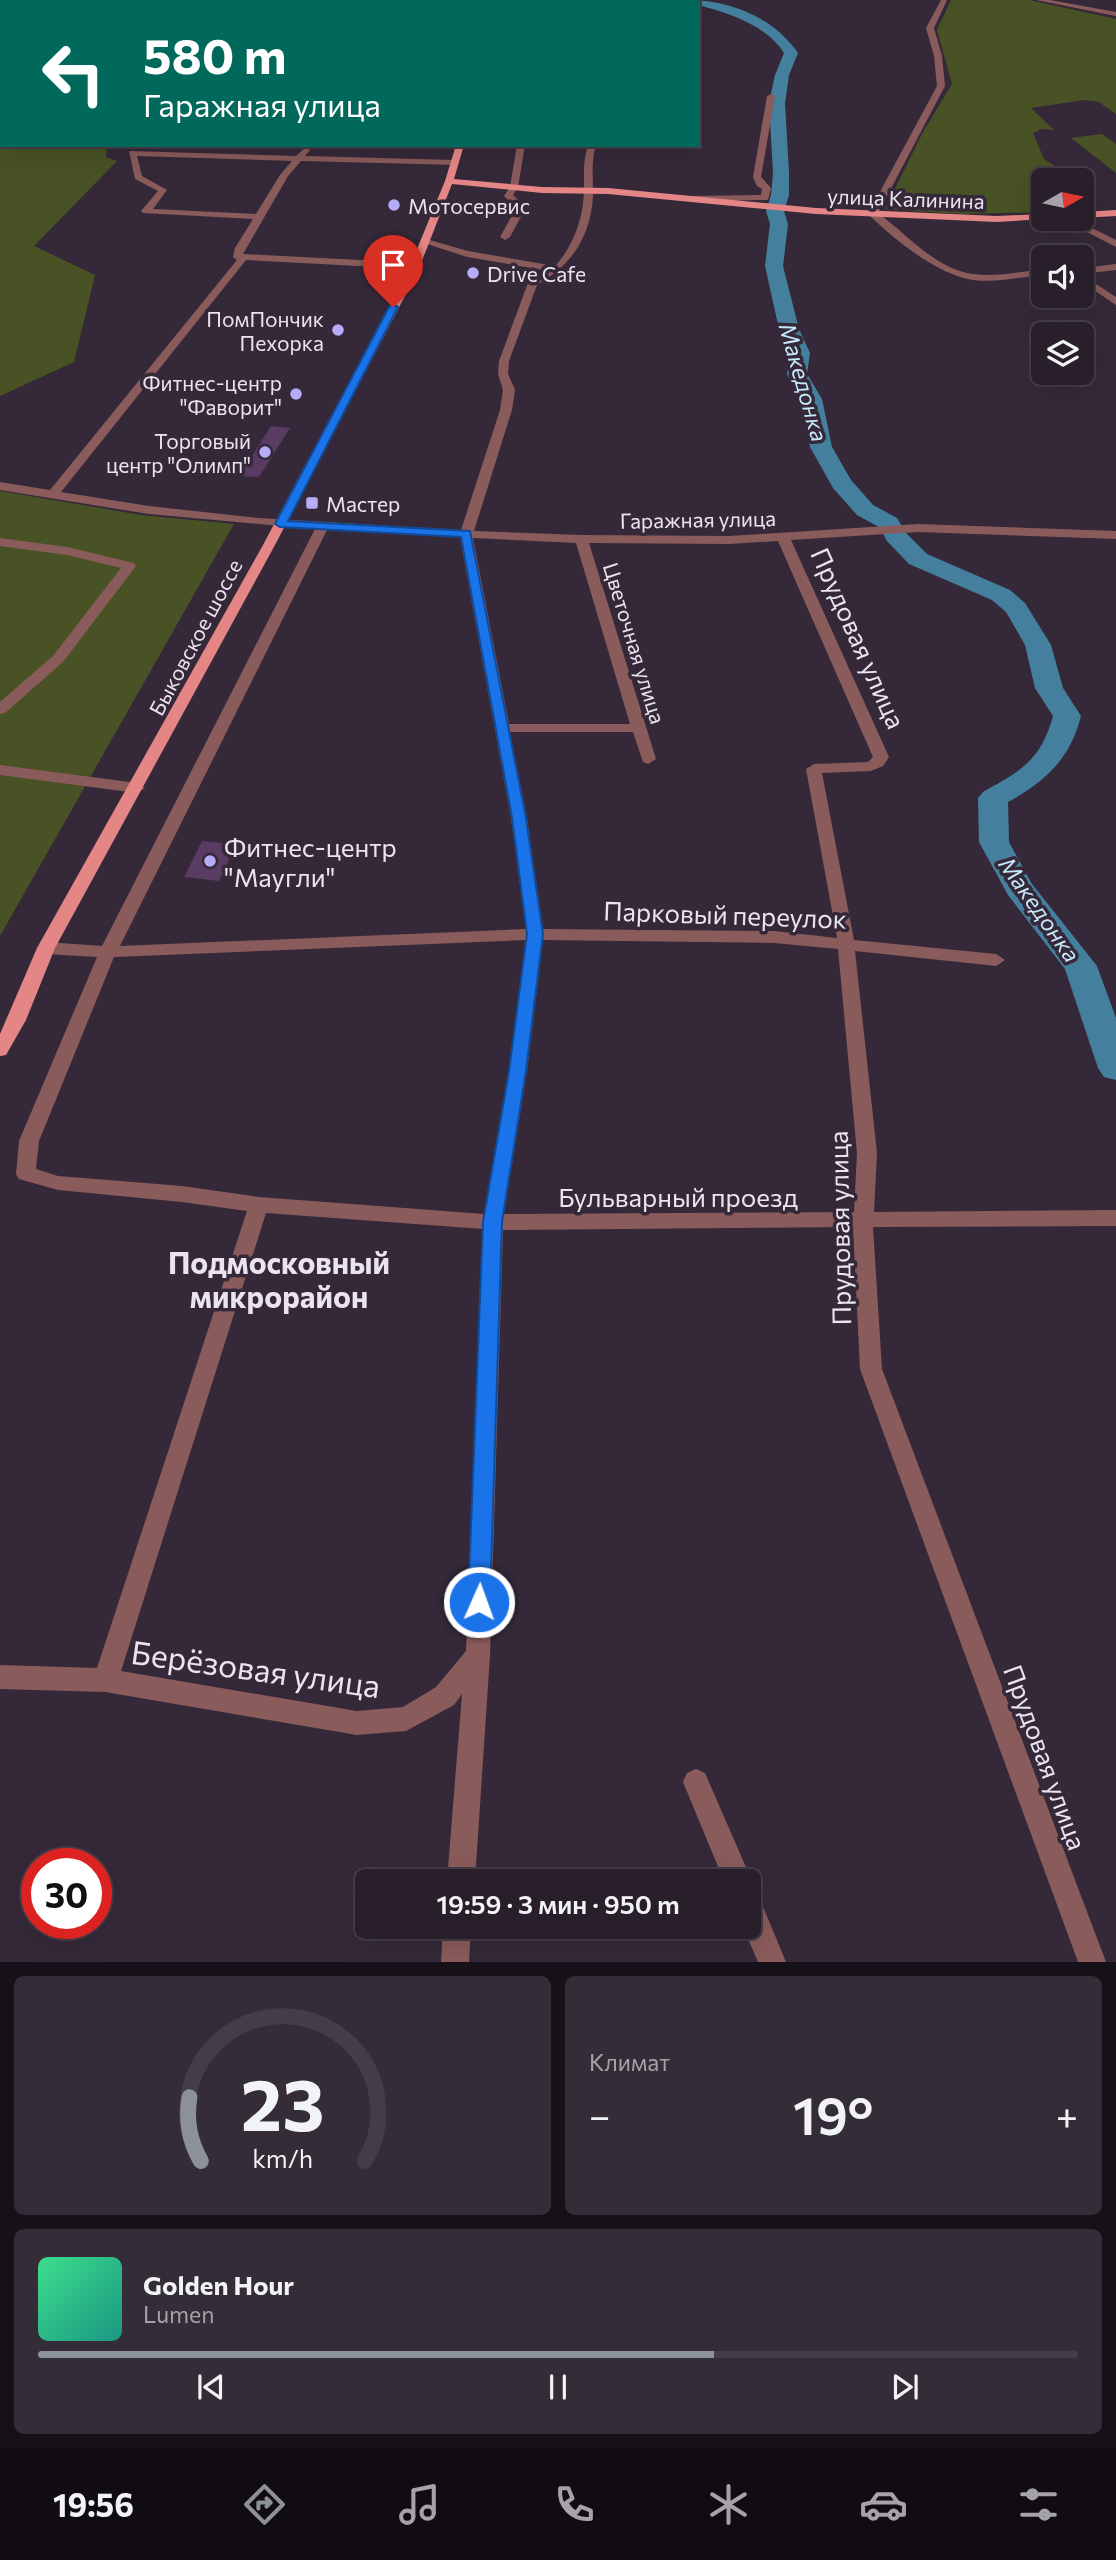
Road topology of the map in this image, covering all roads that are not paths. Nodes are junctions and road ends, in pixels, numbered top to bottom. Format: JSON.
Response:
{"nodes":[{"id":1,"x":944,"y":0,"type":"edge"},
{"id":2,"x":1039,"y":0,"type":"edge"},
{"id":3,"x":1116,"y":14,"type":"edge"},
{"id":4,"x":771,"y":96,"type":"dead end"},
{"id":5,"x":309,"y":147,"type":"edge"},
{"id":6,"x":459,"y":147,"type":"edge"},
{"id":7,"x":521,"y":147,"type":"edge"},
{"id":8,"x":592,"y":147,"type":"edge"},
{"id":9,"x":302,"y":156,"type":"junction"},
{"id":10,"x":454,"y":163,"type":"junction"},
{"id":11,"x":449,"y":181,"type":"junction"},
{"id":12,"x":514,"y":187,"type":"junction"},
{"id":13,"x":588,"y":190,"type":"junction"},
{"id":14,"x":689,"y":199,"type":"junction"},
{"id":15,"x":1116,"y":213,"type":"edge"},
{"id":16,"x":873,"y":214,"type":"junction"},
{"id":17,"x":1094,"y":214,"type":"edge"},
{"id":18,"x":258,"y":217,"type":"junction"},
{"id":19,"x":1031,"y":218,"type":"edge"},
{"id":20,"x":1091,"y":231,"type":"edge"},
{"id":21,"x":505,"y":237,"type":"dead end"},
{"id":22,"x":426,"y":242,"type":"junction"},
{"id":23,"x":1116,"y":244,"type":"edge"},
{"id":24,"x":240,"y":256,"type":"junction"},
{"id":25,"x":417,"y":262,"type":"junction"},
{"id":26,"x":1116,"y":267,"type":"edge"},
{"id":27,"x":557,"y":270,"type":"junction"},
{"id":28,"x":1094,"y":270,"type":"edge"},
{"id":29,"x":1031,"y":273,"type":"edge"},
{"id":30,"x":1094,"y":286,"type":"edge"},
{"id":31,"x":1116,"y":302,"type":"edge"},
{"id":32,"x":0,"y":486,"type":"edge"},
{"id":33,"x":53,"y":494,"type":"junction"},
{"id":34,"x":280,"y":524,"type":"junction"},
{"id":35,"x":323,"y":526,"type":"junction"},
{"id":36,"x":466,"y":534,"type":"junction"},
{"id":37,"x":1116,"y":535,"type":"edge"},
{"id":38,"x":783,"y":537,"type":"junction"},
{"id":39,"x":581,"y":539,"type":"junction"},
{"id":40,"x":0,"y":542,"type":"edge"},
{"id":41,"x":0,"y":710,"type":"edge"},
{"id":42,"x":502,"y":727,"type":"junction"},
{"id":43,"x":638,"y":728,"type":"junction"},
{"id":44,"x":648,"y":759,"type":"dead end"},
{"id":45,"x":0,"y":770,"type":"edge"},
{"id":46,"x":137,"y":788,"type":"junction"},
{"id":47,"x":535,"y":934,"type":"junction"},
{"id":48,"x":846,"y":943,"type":"junction"},
{"id":49,"x":46,"y":948,"type":"junction"},
{"id":50,"x":108,"y":952,"type":"junction"},
{"id":51,"x":996,"y":961,"type":"dead end"},
{"id":52,"x":8,"y":1020,"type":"edge"},
{"id":53,"x":0,"y":1050,"type":"edge"},
{"id":54,"x":260,"y":1205,"type":"junction"},
{"id":55,"x":1116,"y":1219,"type":"edge"},
{"id":56,"x":493,"y":1222,"type":"junction"},
{"id":57,"x":863,"y":1222,"type":"junction"},
{"id":58,"x":478,"y":1656,"type":"junction"},
{"id":59,"x":0,"y":1677,"type":"edge"},
{"id":60,"x":105,"y":1680,"type":"junction"},
{"id":61,"x":696,"y":1782,"type":"dead end"},
{"id":62,"x":462,"y":1869,"type":"edge"},
{"id":63,"x":733,"y":1869,"type":"edge"},
{"id":64,"x":761,"y":1936,"type":"edge"},
{"id":65,"x":456,"y":1939,"type":"edge"},
{"id":66,"x":455,"y":1962,"type":"edge"},
{"id":67,"x":772,"y":1962,"type":"edge"},
{"id":68,"x":1092,"y":1962,"type":"edge"}],
"edges":[{"from":1,"to":16,"type":"street"},
{"from":2,"to":3,"type":"street"},
{"from":4,"to":14,"type":"street"},
{"from":5,"to":9,"type":"street"},
{"from":6,"to":10,"type":"main road","name":"Быковское шоссе"},
{"from":7,"to":12,"type":"street"},
{"from":8,"to":13,"type":"street"},
{"from":9,"to":10,"type":"street"},
{"from":9,"to":18,"type":"street"},
{"from":9,"to":18,"type":"street"},
{"from":10,"to":11,"type":"main road","name":"Быковское шоссе"},
{"from":11,"to":12,"type":"main road","name":"улица Калинина"},
{"from":11,"to":22,"type":"main road","name":"Быковское шоссе"},
{"from":12,"to":13,"type":"main road","name":"улица Калинина"},
{"from":12,"to":21,"type":"street"},
{"from":13,"to":14,"type":"main road","name":"улица Калинина"},
{"from":13,"to":27,"type":"street"},
{"from":14,"to":16,"type":"main road","name":"улица Калинина"},
{"from":15,"to":17,"type":"main road"},
{"from":16,"to":19,"type":"main road","name":"улица Калинина"},
{"from":16,"to":29,"type":"street"},
{"from":18,"to":24,"type":"street"},
{"from":20,"to":23,"type":"street"},
{"from":22,"to":25,"type":"main road","name":"Быковское шоссе"},
{"from":22,"to":27,"type":"street"},
{"from":24,"to":25,"type":"street"},
{"from":24,"to":33,"type":"street"},
{"from":25,"to":34,"type":"main road","name":"Быковское шоссе"},
{"from":26,"to":28,"type":"street"},
{"from":27,"to":36,"type":"street"},
{"from":30,"to":31,"type":"street"},
{"from":32,"to":33,"type":"street","name":"Гаражная улица"},
{"from":33,"to":34,"type":"street","name":"Гаражная улица"},
{"from":34,"to":35,"type":"street","name":"Гаражная улица"},
{"from":34,"to":46,"type":"main road","name":"Быковское шоссе"},
{"from":35,"to":36,"type":"street","name":"Гаражная улица"},
{"from":35,"to":50,"type":"street"},
{"from":36,"to":39,"type":"street","name":"Гаражная улица"},
{"from":36,"to":42,"type":"street"},
{"from":37,"to":38,"type":"street","name":"Гаражная улица"},
{"from":38,"to":39,"type":"street","name":"Гаражная улица"},
{"from":38,"to":48,"type":"street","name":"Прудовая улица"},
{"from":39,"to":43,"type":"street","name":"Цветочная улица"},
{"from":40,"to":41,"type":"street"},
{"from":42,"to":43,"type":"street"},
{"from":42,"to":47,"type":"street"},
{"from":43,"to":44,"type":"street","name":"Цветочная улица"},
{"from":45,"to":46,"type":"street"},
{"from":46,"to":49,"type":"main road","name":"Быковское шоссе"},
{"from":47,"to":48,"type":"street","name":"Парковый переулок"},
{"from":47,"to":50,"type":"street","name":"Парковый переулок"},
{"from":47,"to":56,"type":"street"},
{"from":48,"to":51,"type":"street","name":"Парковый переулок"},
{"from":48,"to":57,"type":"street","name":"Прудовая улица"},
{"from":49,"to":50,"type":"street","name":"Парковый переулок"},
{"from":49,"to":52,"type":"main road","name":"Быковское шоссе"},
{"from":50,"to":54,"type":"street","name":"Бульварный проезд"},
{"from":52,"to":53,"type":"main road","name":"Быковское шоссе"},
{"from":54,"to":56,"type":"street","name":"Бульварный проезд"},
{"from":54,"to":60,"type":"street"},
{"from":55,"to":57,"type":"street","name":"Бульварный проезд"},
{"from":56,"to":57,"type":"street","name":"Бульварный проезд"},
{"from":56,"to":58,"type":"street"},
{"from":57,"to":68,"type":"street","name":"Прудовая улица"},
{"from":58,"to":60,"type":"street","name":"Берёзовая улица"},
{"from":58,"to":62,"type":"street"},
{"from":59,"to":60,"type":"street","name":"Берёзовая улица"},
{"from":61,"to":63,"type":"street"},
{"from":64,"to":67,"type":"street"},
{"from":65,"to":66,"type":"street"}]}
